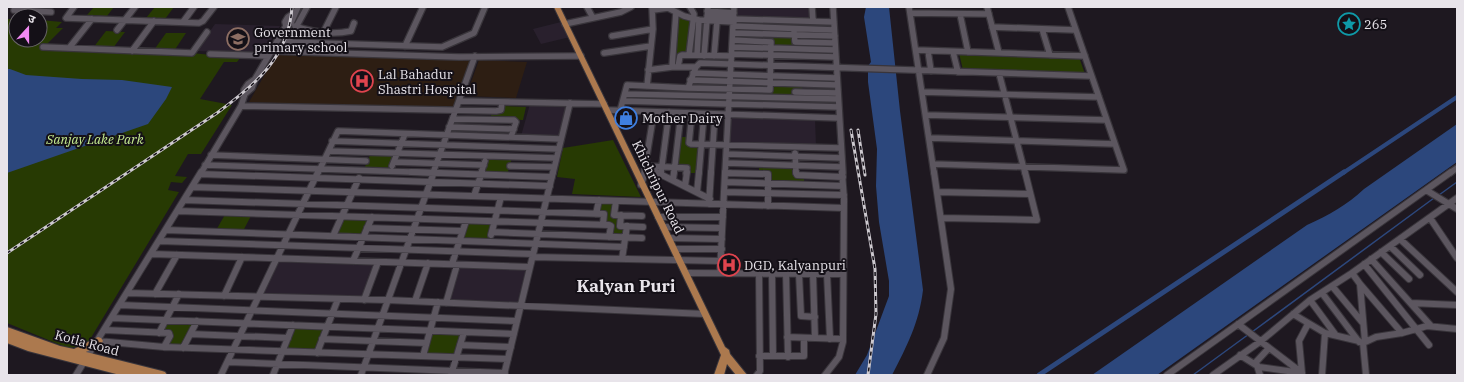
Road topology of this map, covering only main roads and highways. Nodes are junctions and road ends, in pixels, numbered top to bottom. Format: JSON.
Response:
{"nodes":[{"id":1,"x":557,"y":7,"type":"edge"},
{"id":2,"x":7,"y":331,"type":"edge"},
{"id":3,"x":7,"y":338,"type":"edge"},
{"id":4,"x":98,"y":341,"type":"road end"},
{"id":5,"x":726,"y":353,"type":"junction"},
{"id":6,"x":74,"y":354,"type":"junction"},
{"id":7,"x":86,"y":360,"type":"junction"},
{"id":8,"x":738,"y":373,"type":"edge"},
{"id":9,"x":138,"y":375,"type":"edge"},
{"id":10,"x":162,"y":375,"type":"edge"},
{"id":11,"x":719,"y":375,"type":"edge"}],
"edges":[{"from":1,"to":5,"type":"main road","name":"Khichripur Road"},
{"from":2,"to":6,"type":"main road","name":"Kotla Road"},
{"from":3,"to":7,"type":"main road","name":"Kotla Road"},
{"from":4,"to":6,"type":"main road"},
{"from":5,"to":8,"type":"main road","name":"Khichripur Road"},
{"from":5,"to":11,"type":"main road"},
{"from":6,"to":7,"type":"main road","name":"Kotla Road"},
{"from":7,"to":9,"type":"main road","name":"Kotla Road"},
{"from":7,"to":10,"type":"main road","name":"Kotla Road"}]}
